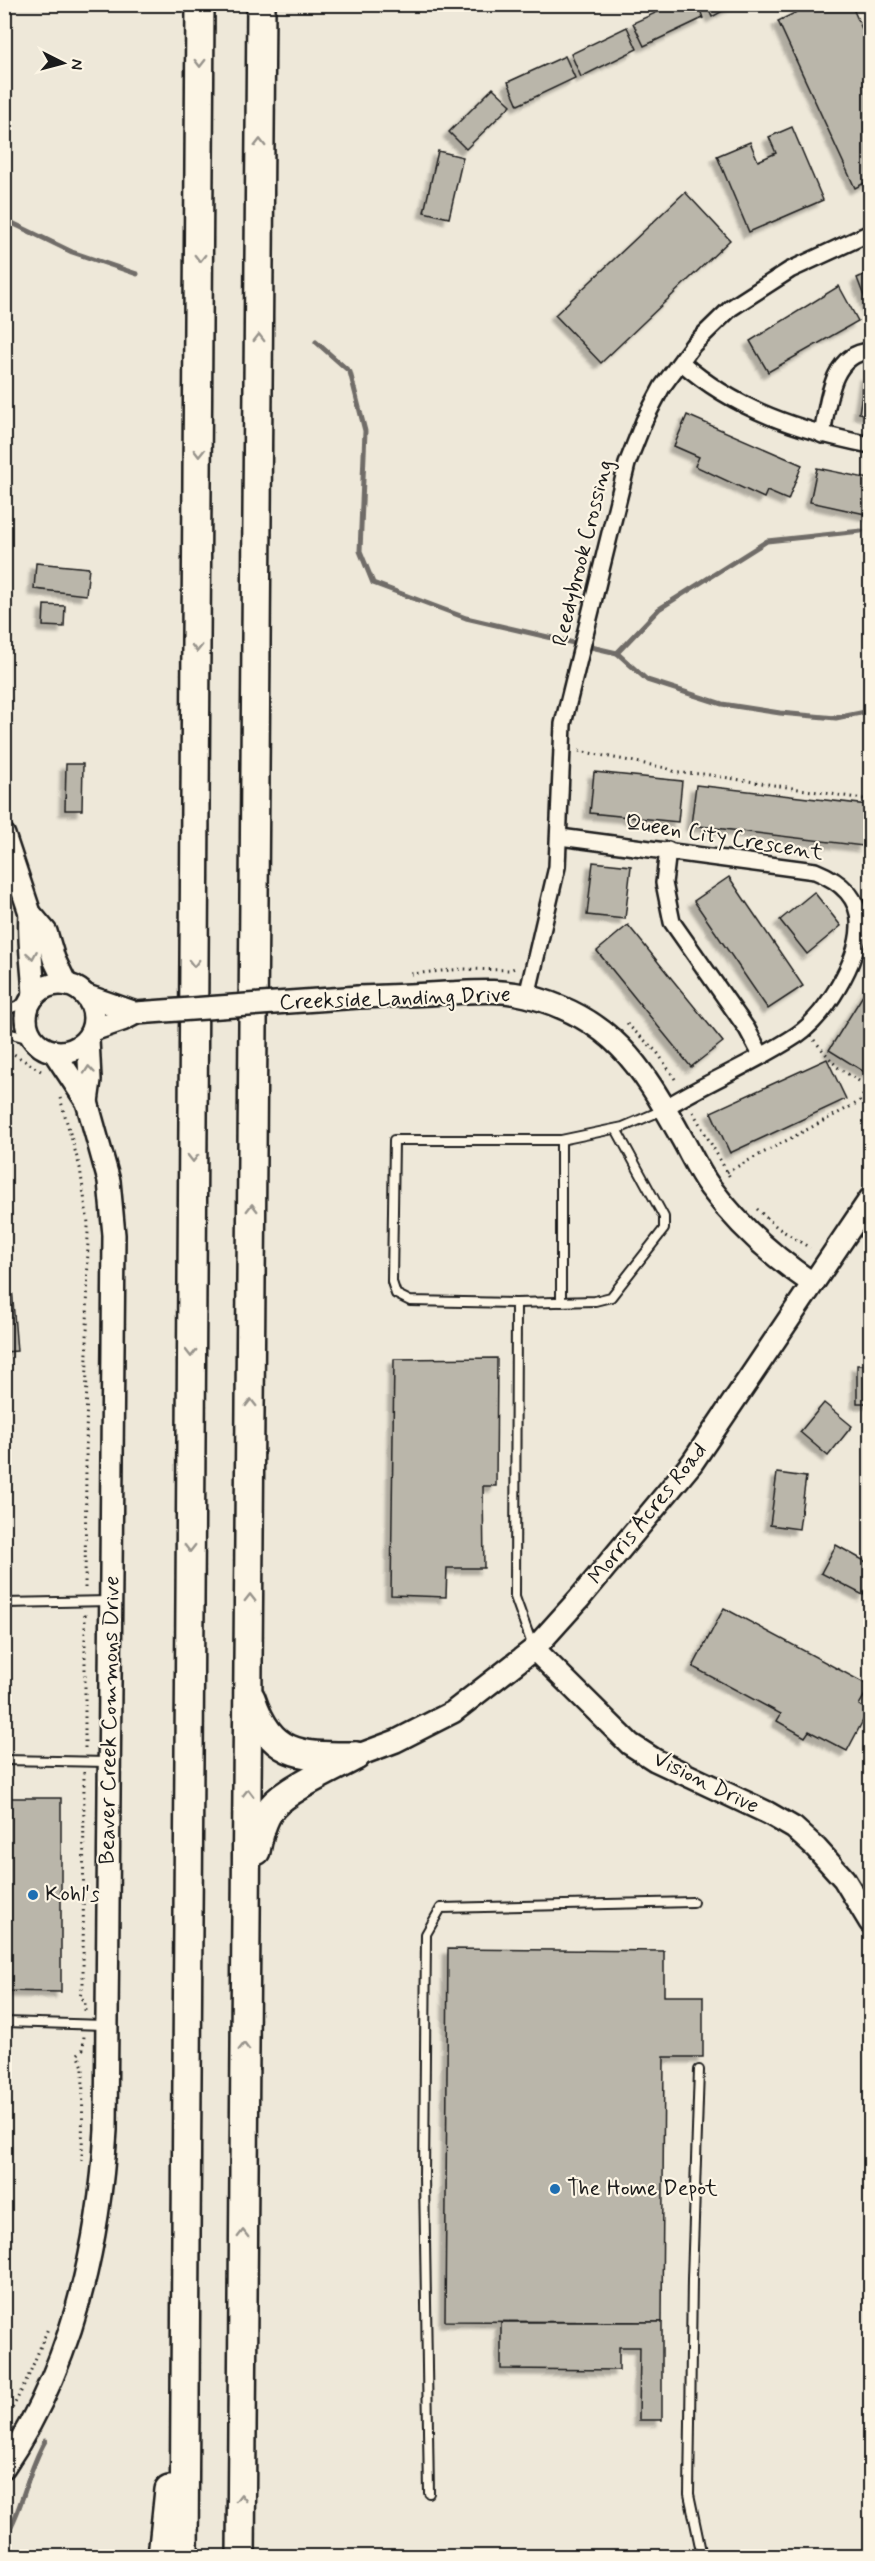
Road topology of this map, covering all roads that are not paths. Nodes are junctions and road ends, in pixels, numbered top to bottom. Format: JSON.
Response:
{"nodes":[{"id":1,"x":200,"y":4,"type":"edge"},
{"id":2,"x":261,"y":4,"type":"edge"},
{"id":3,"x":870,"y":233,"type":"edge"},
{"id":4,"x":870,"y":351,"type":"edge"},
{"id":5,"x":681,"y":362,"type":"junction"},
{"id":6,"x":822,"y":435,"type":"junction"},
{"id":7,"x":870,"y":445,"type":"edge"},
{"id":8,"x":4,"y":835,"type":"edge"},
{"id":9,"x":560,"y":837,"type":"junction"},
{"id":10,"x":668,"y":850,"type":"junction"},
{"id":11,"x":30,"y":913,"type":"junction"},
{"id":12,"x":66,"y":984,"type":"junction"},
{"id":13,"x":87,"y":996,"type":"junction"},
{"id":14,"x":527,"y":996,"type":"junction"},
{"id":15,"x":32,"y":998,"type":"junction"},
{"id":16,"x":4,"y":1011,"type":"edge"},
{"id":17,"x":136,"y":1013,"type":"junction"},
{"id":18,"x":4,"y":1032,"type":"edge"},
{"id":19,"x":90,"y":1034,"type":"junction"},
{"id":20,"x":34,"y":1040,"type":"junction"},
{"id":21,"x":54,"y":1052,"type":"junction"},
{"id":22,"x":761,"y":1055,"type":"junction"},
{"id":23,"x":87,"y":1102,"type":"junction"},
{"id":24,"x":665,"y":1108,"type":"junction"},
{"id":25,"x":616,"y":1129,"type":"junction"},
{"id":26,"x":561,"y":1140,"type":"junction"},
{"id":27,"x":870,"y":1199,"type":"edge"},
{"id":28,"x":812,"y":1282,"type":"junction"},
{"id":29,"x":561,"y":1302,"type":"junction"},
{"id":30,"x":516,"y":1303,"type":"junction"},
{"id":31,"x":112,"y":1601,"type":"junction"},
{"id":32,"x":4,"y":1603,"type":"edge"},
{"id":33,"x":534,"y":1648,"type":"junction"},
{"id":34,"x":249,"y":1690,"type":"junction"},
{"id":35,"x":356,"y":1756,"type":"junction"},
{"id":36,"x":4,"y":1760,"type":"edge"},
{"id":37,"x":109,"y":1762,"type":"junction"},
{"id":38,"x":247,"y":1893,"type":"junction"},
{"id":39,"x":693,"y":1902,"type":"dead end"},
{"id":40,"x":870,"y":1922,"type":"edge"},
{"id":41,"x":4,"y":2022,"type":"edge"},
{"id":42,"x":107,"y":2025,"type":"junction"},
{"id":43,"x":699,"y":2070,"type":"dead end"},
{"id":44,"x":185,"y":2318,"type":"junction"},
{"id":45,"x":4,"y":2467,"type":"edge"},
{"id":46,"x":429,"y":2493,"type":"dead end"},
{"id":47,"x":162,"y":2556,"type":"edge"},
{"id":48,"x":184,"y":2556,"type":"edge"},
{"id":49,"x":241,"y":2556,"type":"edge"},
{"id":50,"x":702,"y":2556,"type":"edge"}],
"edges":[{"from":1,"to":44,"type":"highway","one_way":true},
{"from":34,"to":2,"type":"highway","one_way":true},
{"from":3,"to":5,"type":"street","name":"Reedybrook Crossing"},
{"from":4,"to":6,"type":"street"},
{"from":5,"to":6,"type":"street"},
{"from":5,"to":9,"type":"street","name":"Reedybrook Crossing"},
{"from":6,"to":7,"type":"street"},
{"from":8,"to":11,"type":"street"},
{"from":9,"to":10,"type":"street","name":"Queen City Crescent"},
{"from":9,"to":14,"type":"street","name":"Reedybrook Crossing"},
{"from":10,"to":22,"type":"street"},
{"from":10,"to":22,"type":"street","name":"Queen City Crescent"},
{"from":11,"to":12,"type":"street"},
{"from":11,"to":15,"type":"street","one_way":true},
{"from":12,"to":13,"type":"street"},
{"from":12,"to":15,"type":"street"},
{"from":13,"to":17,"type":"street","name":"Creekside Landing Drive"},
{"from":13,"to":19,"type":"street"},
{"from":14,"to":17,"type":"street","name":"Creekside Landing Drive","bridge":true},
{"from":14,"to":24,"type":"street","name":"Creekside Landing Drive"},
{"from":15,"to":16,"type":"lane"},
{"from":15,"to":20,"type":"street"},
{"from":17,"to":19,"type":"street","name":"Creekside Landing Drive"},
{"from":18,"to":20,"type":"lane"},
{"from":19,"to":21,"type":"street"},
{"from":23,"to":19,"type":"street","name":"Beaver Creek Commons Drive","one_way":true},
{"from":20,"to":21,"type":"street"},
{"from":21,"to":23,"type":"street","name":"Beaver Creek Commons Drive"},
{"from":22,"to":24,"type":"street","name":"Queen City Crescent"},
{"from":23,"to":31,"type":"street","name":"Beaver Creek Commons Drive"},
{"from":24,"to":25,"type":"lane"},
{"from":24,"to":28,"type":"street","name":"Creekside Landing Drive"},
{"from":25,"to":26,"type":"lane"},
{"from":25,"to":29,"type":"lane"},
{"from":26,"to":29,"type":"lane"},
{"from":26,"to":30,"type":"lane"},
{"from":27,"to":28,"type":"street","name":"Morris Acres Road"},
{"from":28,"to":33,"type":"street","name":"Morris Acres Road"},
{"from":29,"to":30,"type":"lane"},
{"from":30,"to":33,"type":"lane"},
{"from":31,"to":32,"type":"lane"},
{"from":31,"to":37,"type":"street","name":"Beaver Creek Commons Drive"},
{"from":33,"to":35,"type":"street","name":"Morris Acres Road"},
{"from":33,"to":40,"type":"street","name":"Vision Drive"},
{"from":34,"to":35,"type":"highway"},
{"from":38,"to":34,"type":"highway","one_way":true},
{"from":35,"to":38,"type":"highway"},
{"from":36,"to":37,"type":"lane"},
{"from":37,"to":42,"type":"street","name":"Beaver Creek Commons Drive"},
{"from":49,"to":38,"type":"highway","one_way":true},
{"from":39,"to":46,"type":"lane"},
{"from":41,"to":42,"type":"lane"},
{"from":42,"to":45,"type":"street","name":"Beaver Creek Commons Drive"},
{"from":43,"to":50,"type":"lane"},
{"from":44,"to":47,"type":"highway"},
{"from":44,"to":48,"type":"highway"}]}
